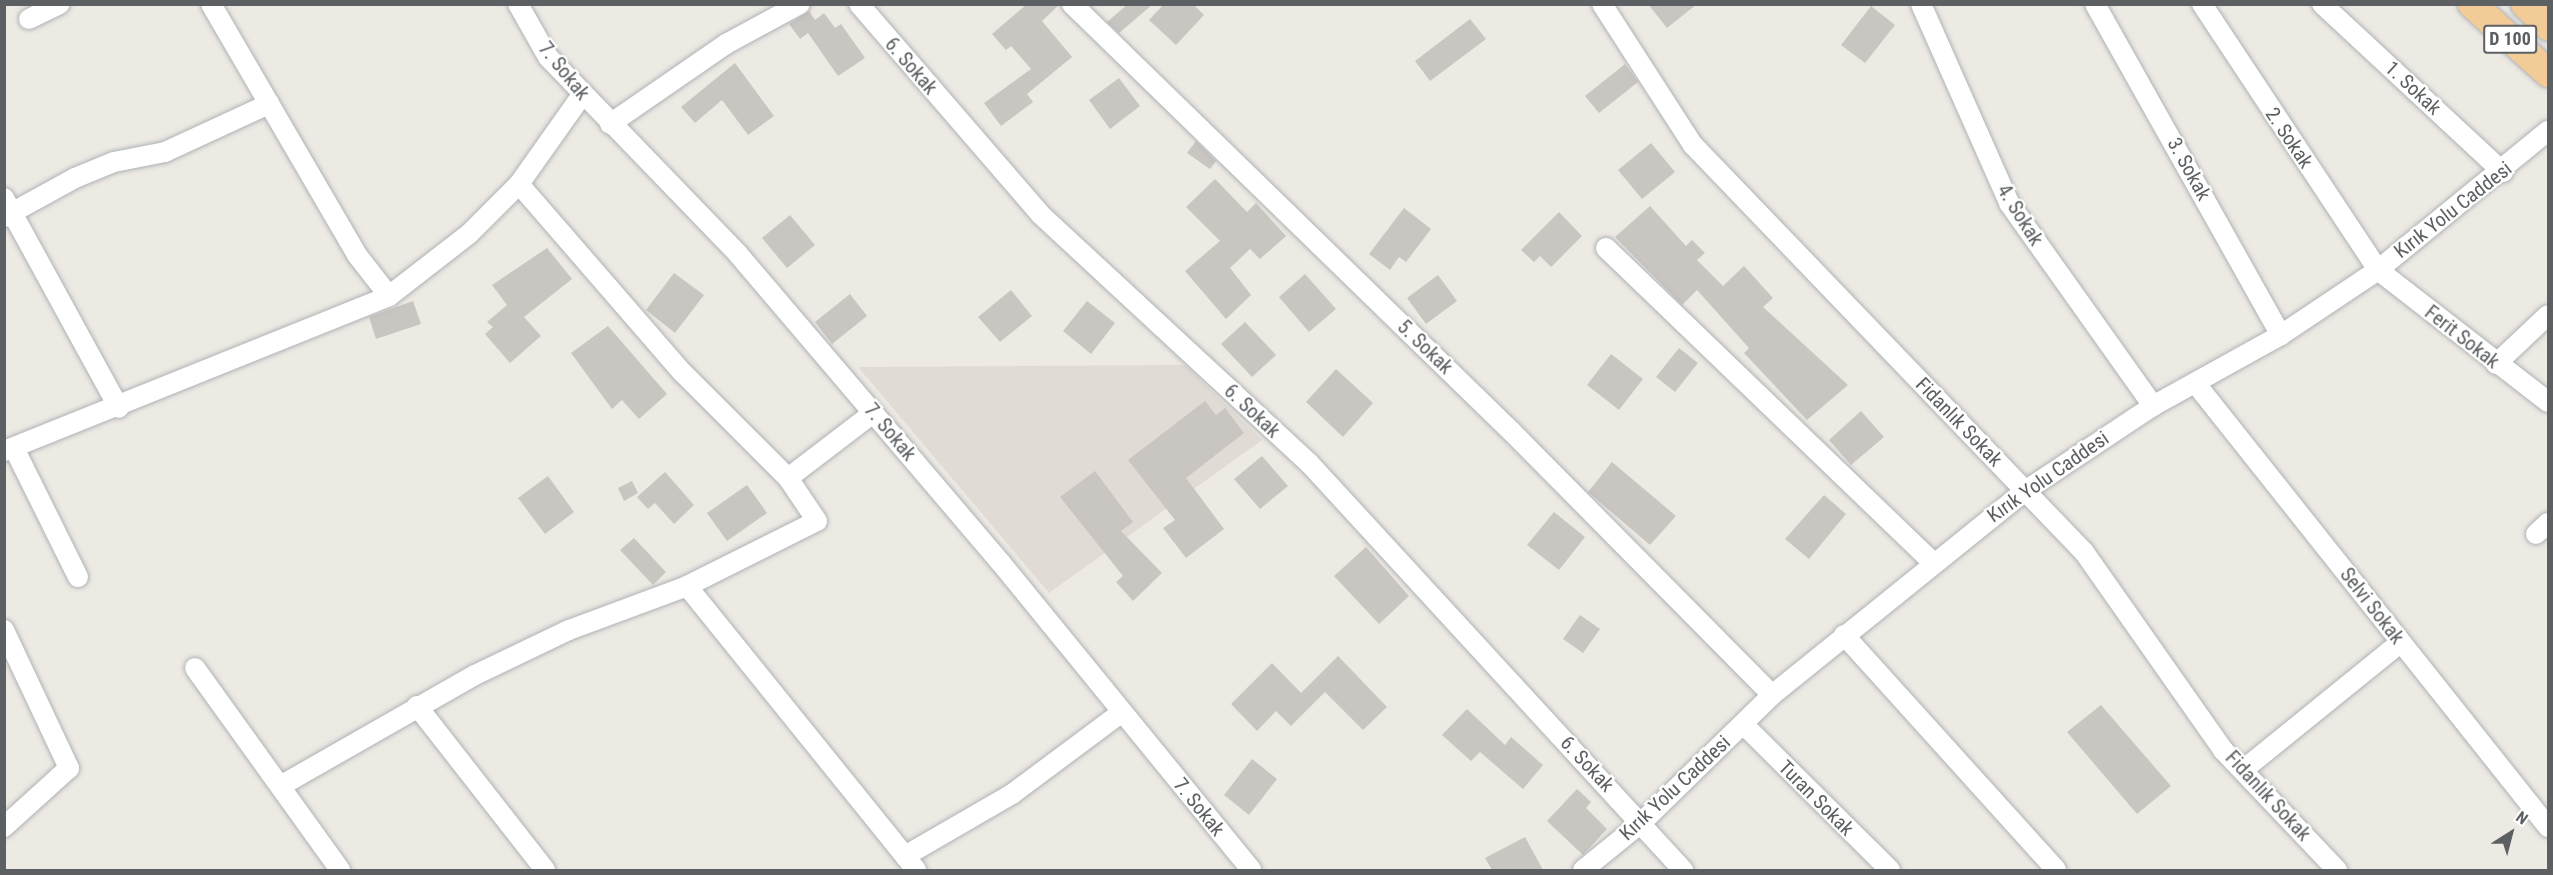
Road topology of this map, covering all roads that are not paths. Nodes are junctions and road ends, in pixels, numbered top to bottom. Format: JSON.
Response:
{"nodes":[{"id":1,"x":60,"y":4,"type":"edge"},
{"id":2,"x":211,"y":4,"type":"edge"},
{"id":3,"x":518,"y":4,"type":"edge"},
{"id":4,"x":800,"y":4,"type":"edge"},
{"id":5,"x":859,"y":4,"type":"edge"},
{"id":6,"x":1072,"y":4,"type":"edge"},
{"id":7,"x":1602,"y":4,"type":"edge"},
{"id":8,"x":1921,"y":4,"type":"edge"},
{"id":9,"x":2095,"y":4,"type":"edge"},
{"id":10,"x":2202,"y":4,"type":"edge"},
{"id":11,"x":2322,"y":4,"type":"edge"},
{"id":12,"x":2472,"y":4,"type":"edge"},
{"id":13,"x":2525,"y":4,"type":"edge"},
{"id":14,"x":28,"y":19,"type":"dead end"},
{"id":15,"x":2548,"y":26,"type":"edge"},
{"id":16,"x":2548,"y":73,"type":"edge"},
{"id":17,"x":582,"y":95,"type":"junction"},
{"id":18,"x":269,"y":104,"type":"junction"},
{"id":19,"x":610,"y":124,"type":"junction"},
{"id":20,"x":2548,"y":131,"type":"edge"},
{"id":21,"x":2504,"y":172,"type":"junction"},
{"id":22,"x":519,"y":184,"type":"junction"},
{"id":23,"x":7,"y":209,"type":"edge"},
{"id":24,"x":1606,"y":248,"type":"dead end"},
{"id":25,"x":2378,"y":270,"type":"junction"},
{"id":26,"x":389,"y":296,"type":"junction"},
{"id":27,"x":2548,"y":315,"type":"edge"},
{"id":28,"x":2281,"y":335,"type":"junction"},
{"id":29,"x":2496,"y":364,"type":"junction"},
{"id":30,"x":2196,"y":384,"type":"junction"},
{"id":31,"x":2548,"y":402,"type":"edge"},
{"id":32,"x":2153,"y":406,"type":"junction"},
{"id":33,"x":119,"y":408,"type":"junction"},
{"id":34,"x":873,"y":413,"type":"junction"},
{"id":35,"x":9,"y":449,"type":"edge"},
{"id":36,"x":788,"y":478,"type":"junction"},
{"id":37,"x":2025,"y":491,"type":"junction"},
{"id":38,"x":1933,"y":562,"type":"junction"},
{"id":39,"x":78,"y":577,"type":"dead end"},
{"id":40,"x":687,"y":586,"type":"junction"},
{"id":41,"x":4,"y":630,"type":"edge"},
{"id":42,"x":1844,"y":635,"type":"junction"},
{"id":43,"x":2400,"y":643,"type":"junction"},
{"id":44,"x":195,"y":668,"type":"dead end"},
{"id":45,"x":1772,"y":695,"type":"junction"},
{"id":46,"x":417,"y":706,"type":"junction"},
{"id":47,"x":1122,"y":712,"type":"junction"},
{"id":48,"x":1743,"y":724,"type":"junction"},
{"id":49,"x":2243,"y":770,"type":"junction"},
{"id":50,"x":282,"y":785,"type":"junction"},
{"id":51,"x":1641,"y":823,"type":"junction"},
{"id":52,"x":4,"y":827,"type":"edge"},
{"id":53,"x":2548,"y":827,"type":"edge"},
{"id":54,"x":910,"y":863,"type":"edge"},
{"id":55,"x":340,"y":870,"type":"edge"},
{"id":56,"x":545,"y":870,"type":"edge"},
{"id":57,"x":1251,"y":870,"type":"edge"},
{"id":58,"x":1583,"y":870,"type":"edge"},
{"id":59,"x":1683,"y":870,"type":"edge"},
{"id":60,"x":1890,"y":870,"type":"edge"},
{"id":61,"x":2056,"y":870,"type":"edge"},
{"id":62,"x":2337,"y":870,"type":"edge"}],
"edges":[{"from":1,"to":14,"type":"street"},
{"from":2,"to":18,"type":"street"},
{"from":3,"to":17,"type":"street","name":"7. Sokak"},
{"from":4,"to":19,"type":"street"},
{"from":5,"to":51,"type":"street","name":"6. Sokak"},
{"from":6,"to":45,"type":"street","name":"5. Sokak"},
{"from":7,"to":37,"type":"street","name":"Fidanlık Sokak"},
{"from":8,"to":32,"type":"street","name":"4. Sokak"},
{"from":9,"to":28,"type":"street","name":"3. Sokak"},
{"from":10,"to":25,"type":"street","name":"2. Sokak"},
{"from":11,"to":21,"type":"street","name":"1. Sokak"},
{"from":12,"to":16,"type":"highway","number":"D 100"},
{"from":13,"to":15,"type":"highway","number":"D 100"},
{"from":17,"to":19,"type":"street","name":"7. Sokak"},
{"from":17,"to":22,"type":"street"},
{"from":18,"to":23,"type":"street"},
{"from":18,"to":26,"type":"street"},
{"from":19,"to":34,"type":"street","name":"7. Sokak"},
{"from":20,"to":21,"type":"street","name":"Kırık Yolu Caddesi"},
{"from":21,"to":25,"type":"street","name":"Kırık Yolu Caddesi"},
{"from":22,"to":26,"type":"street"},
{"from":22,"to":36,"type":"street"},
{"from":23,"to":33,"type":"street"},
{"from":24,"to":38,"type":"street"},
{"from":25,"to":28,"type":"street","name":"Kırık Yolu Caddesi"},
{"from":25,"to":29,"type":"street","name":"Ferit Sokak"},
{"from":26,"to":33,"type":"street"},
{"from":27,"to":29,"type":"street"},
{"from":28,"to":30,"type":"street","name":"Kırık Yolu Caddesi"},
{"from":29,"to":31,"type":"street","name":"Ferit Sokak"},
{"from":30,"to":32,"type":"street","name":"Kırık Yolu Caddesi"},
{"from":30,"to":43,"type":"street","name":"Selvi Sokak"},
{"from":32,"to":37,"type":"street","name":"Kırık Yolu Caddesi"},
{"from":33,"to":35,"type":"street"},
{"from":34,"to":36,"type":"street"},
{"from":34,"to":47,"type":"street","name":"7. Sokak"},
{"from":35,"to":39,"type":"street"},
{"from":36,"to":40,"type":"street"},
{"from":37,"to":38,"type":"street","name":"Kırık Yolu Caddesi"},
{"from":37,"to":49,"type":"street","name":"Fidanlık Sokak"},
{"from":38,"to":42,"type":"street","name":"Kırık Yolu Caddesi"},
{"from":40,"to":46,"type":"street"},
{"from":40,"to":54,"type":"street"},
{"from":41,"to":52,"type":"street"},
{"from":42,"to":45,"type":"street","name":"Kırık Yolu Caddesi"},
{"from":42,"to":61,"type":"street"},
{"from":43,"to":49,"type":"street"},
{"from":43,"to":53,"type":"street","name":"Selvi Sokak"},
{"from":44,"to":50,"type":"street"},
{"from":45,"to":48,"type":"street","name":"Kırık Yolu Caddesi"},
{"from":46,"to":50,"type":"street"},
{"from":46,"to":56,"type":"street"},
{"from":47,"to":54,"type":"street"},
{"from":47,"to":57,"type":"street","name":"7. Sokak"},
{"from":48,"to":51,"type":"street","name":"Kırık Yolu Caddesi"},
{"from":48,"to":60,"type":"street","name":"Turan Sokak"},
{"from":49,"to":62,"type":"street","name":"Fidanlık Sokak"},
{"from":50,"to":55,"type":"street"},
{"from":51,"to":58,"type":"street","name":"Kırık Yolu Caddesi"},
{"from":51,"to":59,"type":"street","name":"6. Sokak"}]}
